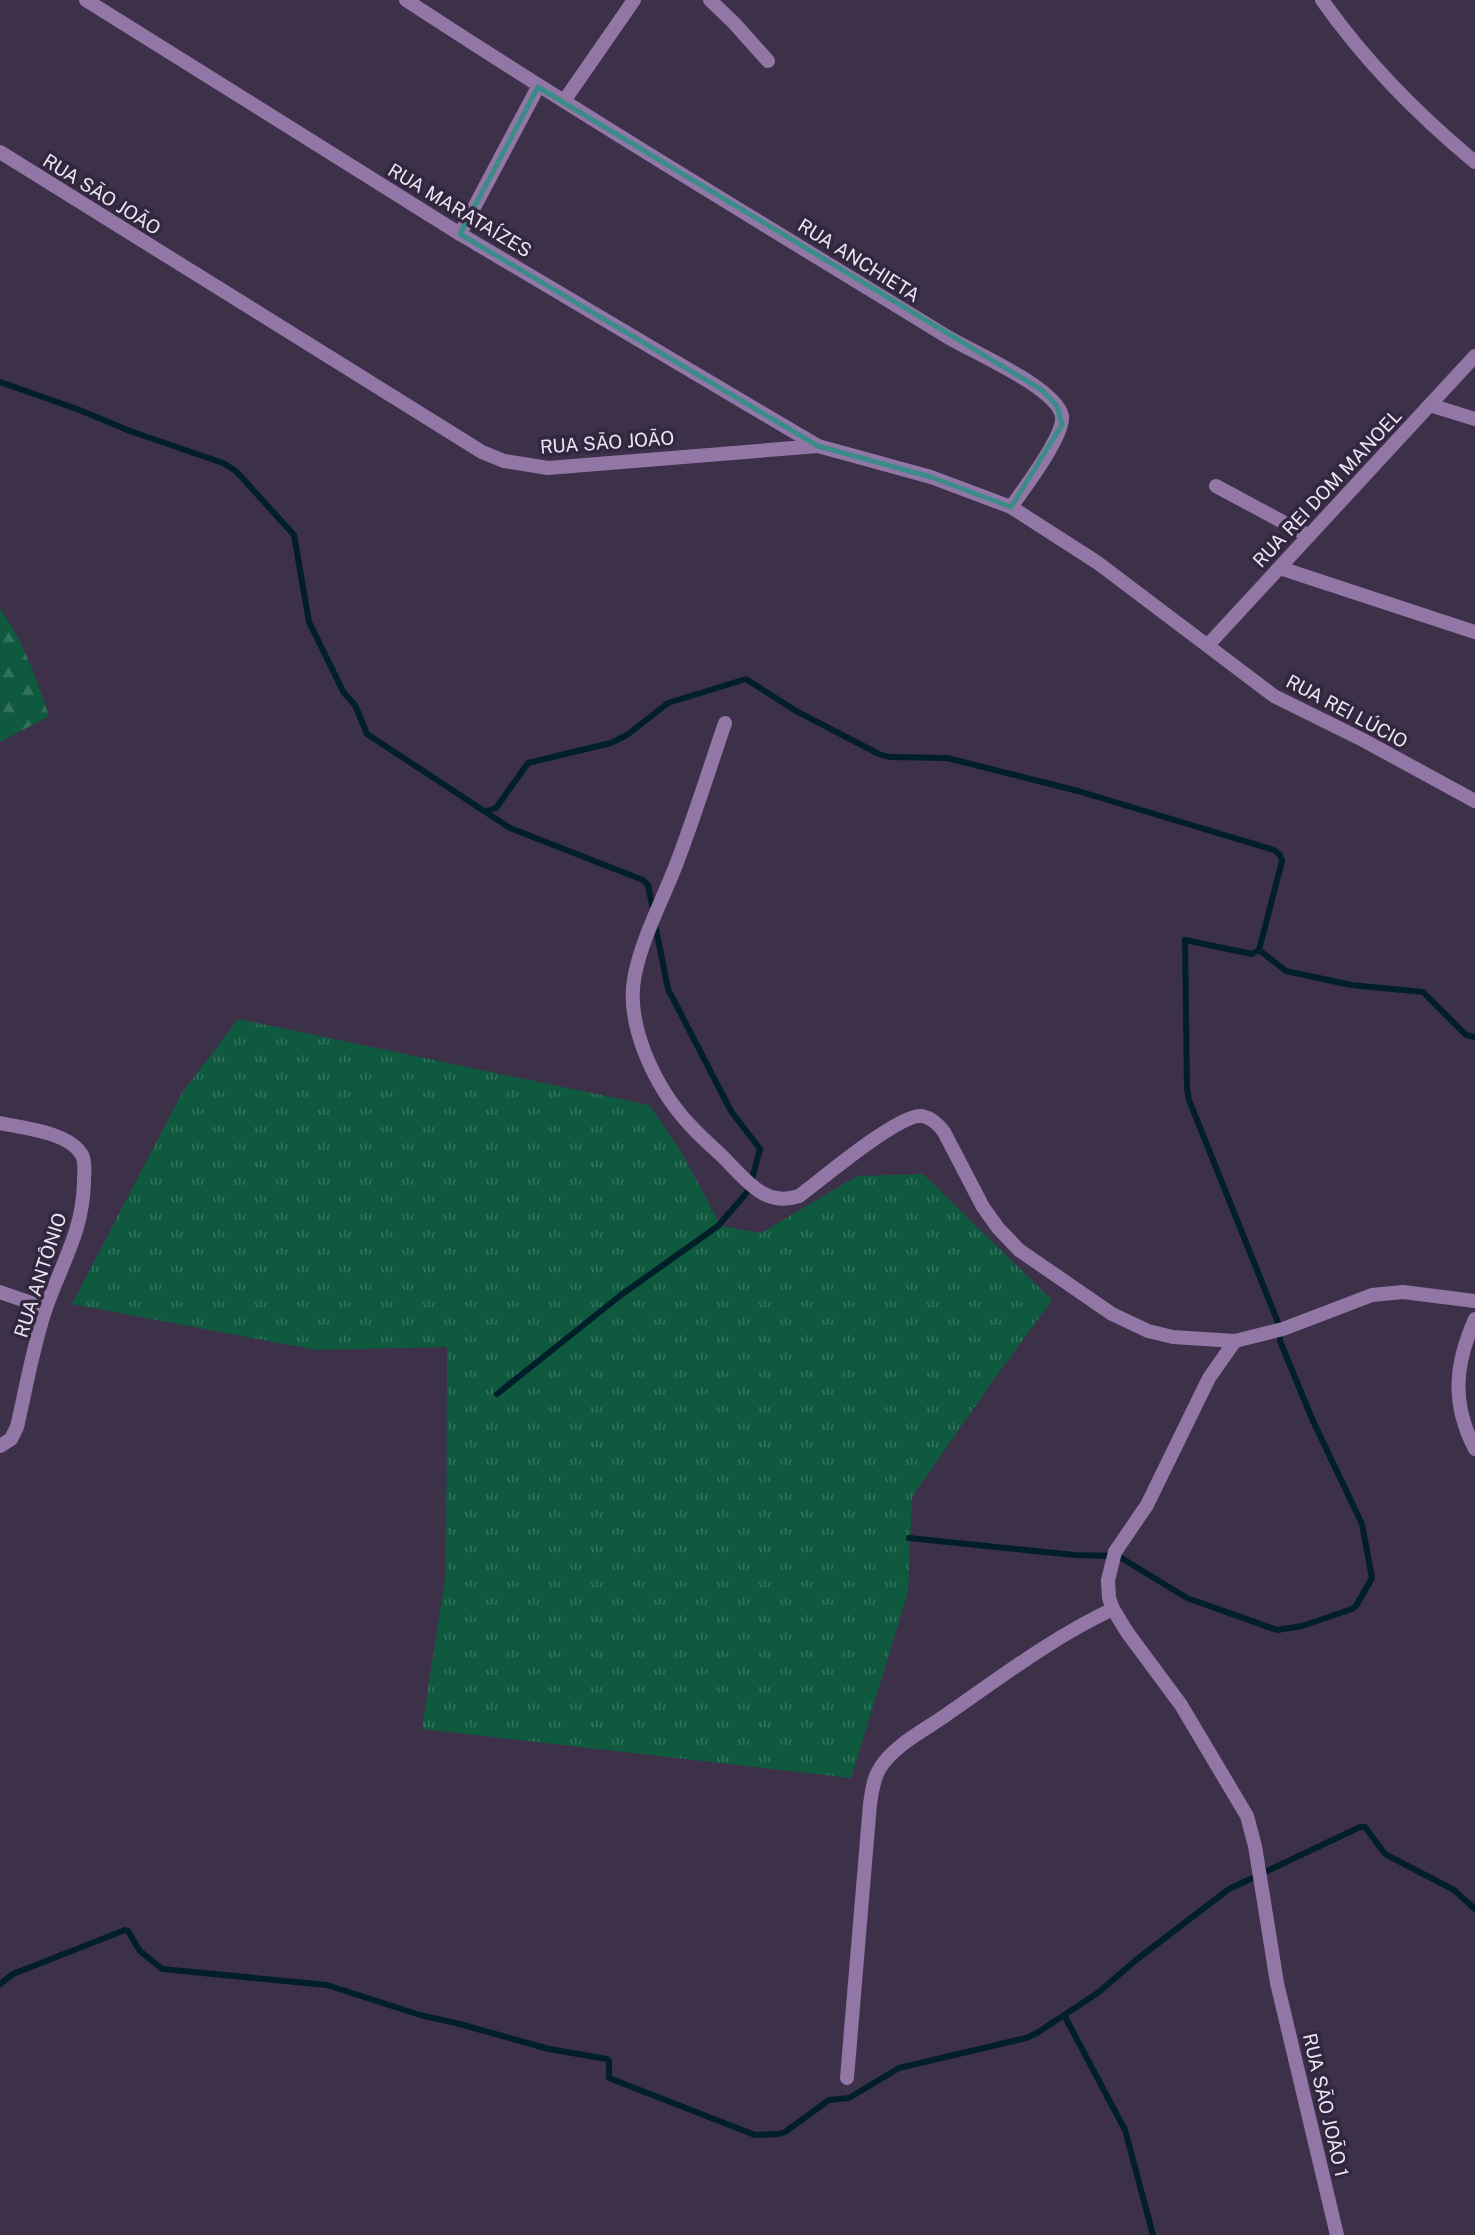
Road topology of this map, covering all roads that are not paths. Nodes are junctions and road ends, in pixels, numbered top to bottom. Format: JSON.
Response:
{"nodes":[{"id":1,"x":86,"y":0,"type":"edge"},
{"id":2,"x":406,"y":0,"type":"edge"},
{"id":3,"x":634,"y":0,"type":"edge"},
{"id":4,"x":710,"y":0,"type":"edge"},
{"id":5,"x":1322,"y":0,"type":"edge"},
{"id":6,"x":768,"y":61,"type":"dead end"},
{"id":7,"x":538,"y":87,"type":"junction"},
{"id":8,"x":564,"y":101,"type":"junction"},
{"id":9,"x":0,"y":152,"type":"edge"},
{"id":10,"x":1475,"y":162,"type":"edge"},
{"id":11,"x":460,"y":234,"type":"junction"},
{"id":12,"x":1475,"y":356,"type":"edge"},
{"id":13,"x":1430,"y":405,"type":"junction"},
{"id":14,"x":1475,"y":419,"type":"edge"},
{"id":15,"x":818,"y":446,"type":"junction"},
{"id":16,"x":1216,"y":486,"type":"dead end"},
{"id":17,"x":1011,"y":507,"type":"junction"},
{"id":18,"x":1309,"y":536,"type":"junction"},
{"id":19,"x":1280,"y":568,"type":"junction"},
{"id":20,"x":1475,"y":632,"type":"edge"},
{"id":21,"x":1208,"y":645,"type":"junction"},
{"id":22,"x":725,"y":723,"type":"dead end"},
{"id":23,"x":1475,"y":800,"type":"edge"},
{"id":24,"x":0,"y":1123,"type":"edge"},
{"id":25,"x":0,"y":1292,"type":"edge"},
{"id":26,"x":1475,"y":1301,"type":"edge"},
{"id":27,"x":46,"y":1308,"type":"junction"},
{"id":28,"x":1475,"y":1319,"type":"edge"},
{"id":29,"x":1235,"y":1341,"type":"junction"},
{"id":30,"x":0,"y":1446,"type":"edge"},
{"id":31,"x":1475,"y":1449,"type":"edge"},
{"id":32,"x":1113,"y":1609,"type":"junction"},
{"id":33,"x":847,"y":2078,"type":"dead end"},
{"id":34,"x":1337,"y":2235,"type":"edge"}],
"edges":[{"from":1,"to":11,"type":"street","name":"RUA MARATAÍZES"},
{"from":2,"to":7,"type":"street","name":"RUA ANCHIETA"},
{"from":3,"to":8,"type":"street"},
{"from":4,"to":6,"type":"street"},
{"from":5,"to":10,"type":"street"},
{"from":7,"to":8,"type":"street","name":"RUA ANCHIETA"},
{"from":7,"to":11,"type":"street"},
{"from":8,"to":17,"type":"street","name":"RUA ANCHIETA"},
{"from":9,"to":15,"type":"street","name":"RUA SÃO JOÃO"},
{"from":11,"to":15,"type":"street","name":"RUA MARATAÍZES"},
{"from":12,"to":13,"type":"street","name":"RUA REI DOM MANOEL"},
{"from":13,"to":14,"type":"street"},
{"from":13,"to":18,"type":"street","name":"RUA REI DOM MANOEL"},
{"from":15,"to":17,"type":"street","name":"RUA SÃO JOÃO"},
{"from":16,"to":18,"type":"street"},
{"from":17,"to":21,"type":"street","name":"RUA SÃO JOÃO"},
{"from":18,"to":19,"type":"street","name":"RUA REI DOM MANOEL"},
{"from":19,"to":20,"type":"street"},
{"from":19,"to":21,"type":"street","name":"RUA REI DOM MANOEL"},
{"from":21,"to":23,"type":"street","name":"RUA REI LÚCIO"},
{"from":22,"to":29,"type":"street"},
{"from":24,"to":27,"type":"street","name":"RUA ANTÔNIO"},
{"from":25,"to":27,"type":"street"},
{"from":26,"to":29,"type":"street"},
{"from":27,"to":30,"type":"street","name":"RUA ANTÔNIO"},
{"from":28,"to":31,"type":"street"},
{"from":29,"to":32,"type":"street"},
{"from":32,"to":33,"type":"street"},
{"from":32,"to":34,"type":"street","name":"RUA SÃO JOÃO 1"}]}
